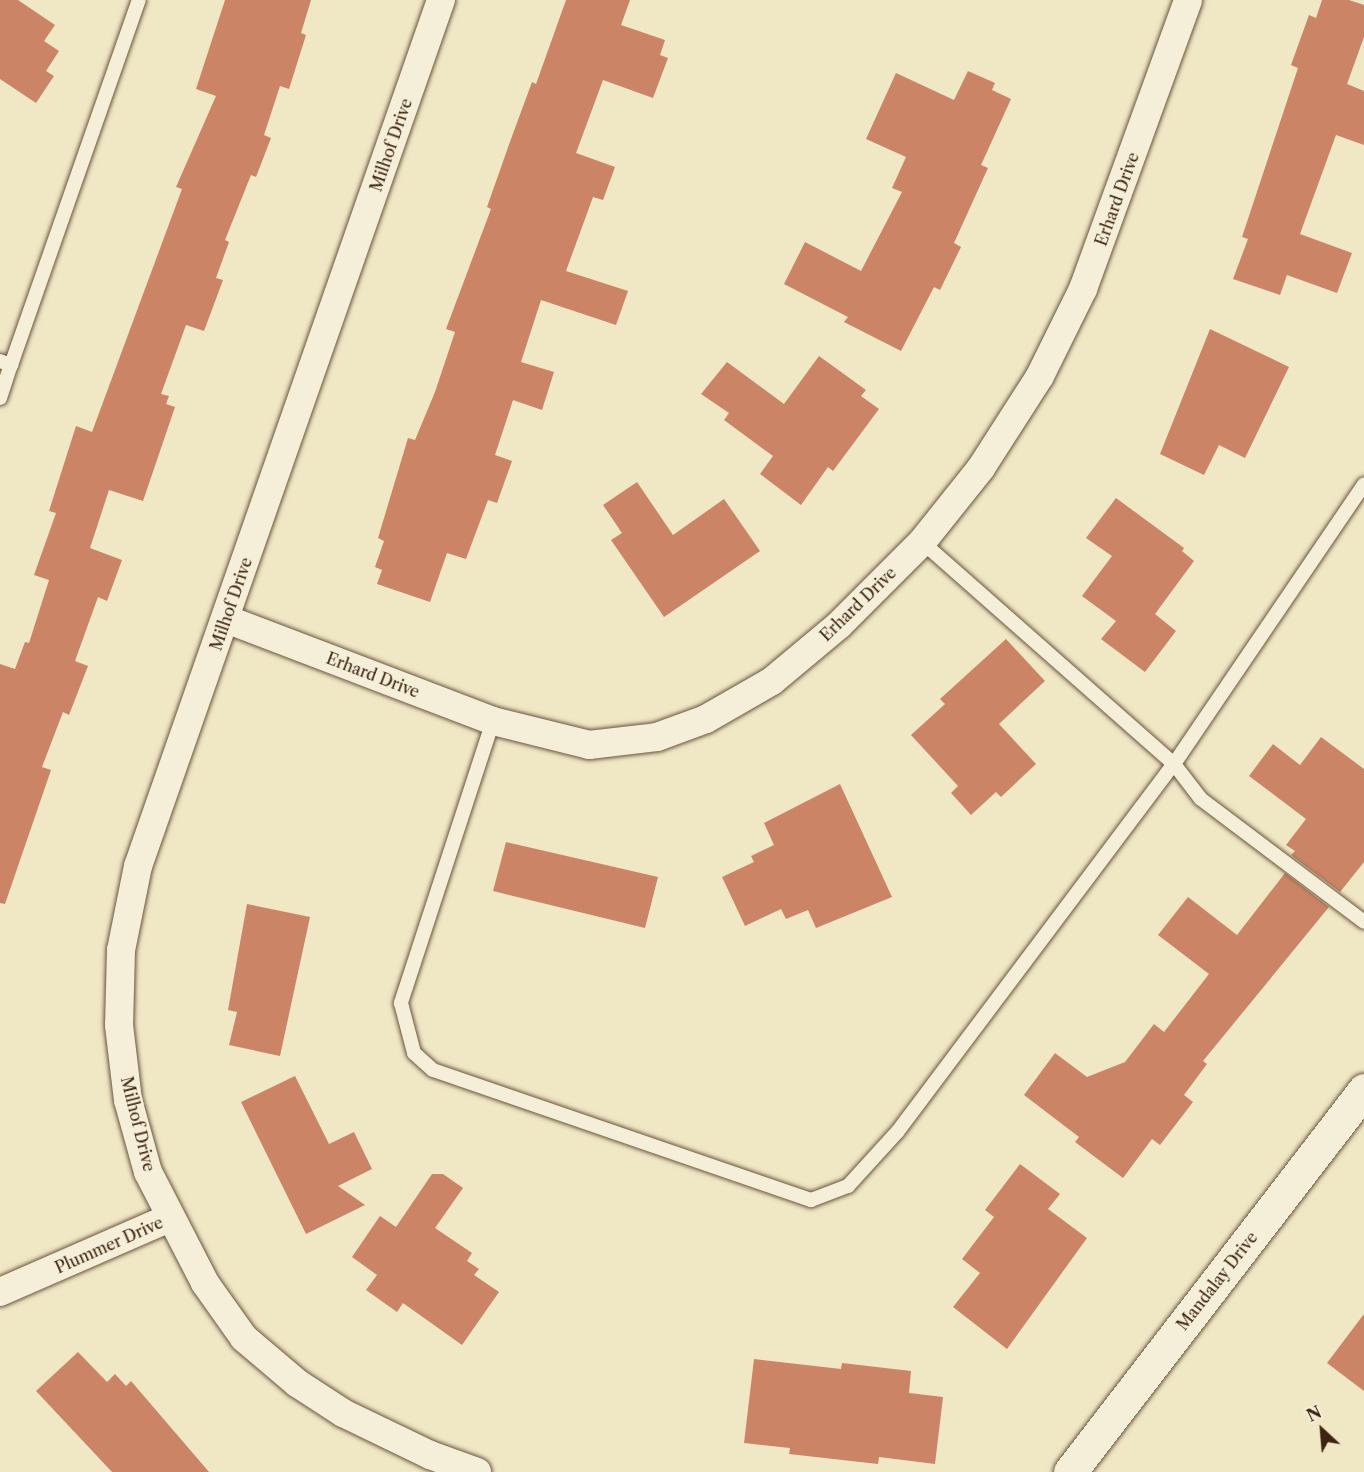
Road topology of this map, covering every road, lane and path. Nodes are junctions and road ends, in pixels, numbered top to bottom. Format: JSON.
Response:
{"nodes":[{"id":1,"x":139,"y":0,"type":"edge"},
{"id":2,"x":441,"y":0,"type":"edge"},
{"id":3,"x":1188,"y":0,"type":"edge"},
{"id":4,"x":6,"y":363,"type":"edge"},
{"id":5,"x":0,"y":398,"type":"edge"},
{"id":6,"x":1364,"y":484,"type":"edge"},
{"id":7,"x":922,"y":542,"type":"junction"},
{"id":8,"x":226,"y":619,"type":"junction"},
{"id":9,"x":493,"y":721,"type":"junction"},
{"id":10,"x":1174,"y":764,"type":"junction"},
{"id":11,"x":1364,"y":922,"type":"edge"},
{"id":12,"x":1364,"y":1090,"type":"edge"},
{"id":13,"x":169,"y":1218,"type":"junction"},
{"id":14,"x":0,"y":1292,"type":"edge"},
{"id":15,"x":477,"y":1472,"type":"edge"},
{"id":16,"x":1070,"y":1472,"type":"edge"}],
"edges":[{"from":1,"to":4,"type":"lane"},
{"from":2,"to":8,"type":"street","name":"Milhof Drive"},
{"from":3,"to":7,"type":"street","name":"Erhard Drive"},
{"from":4,"to":5,"type":"lane"},
{"from":6,"to":10,"type":"lane"},
{"from":7,"to":9,"type":"street","name":"Erhard Drive"},
{"from":7,"to":10,"type":"lane"},
{"from":8,"to":9,"type":"street","name":"Erhard Drive"},
{"from":8,"to":13,"type":"street","name":"Milhof Drive"},
{"from":9,"to":10,"type":"lane"},
{"from":10,"to":11,"type":"lane"},
{"from":12,"to":16,"type":"street","name":"Mandalay Drive"},
{"from":13,"to":14,"type":"street","name":"Plummer Drive"},
{"from":13,"to":15,"type":"street","name":"Plummer Drive"}]}
